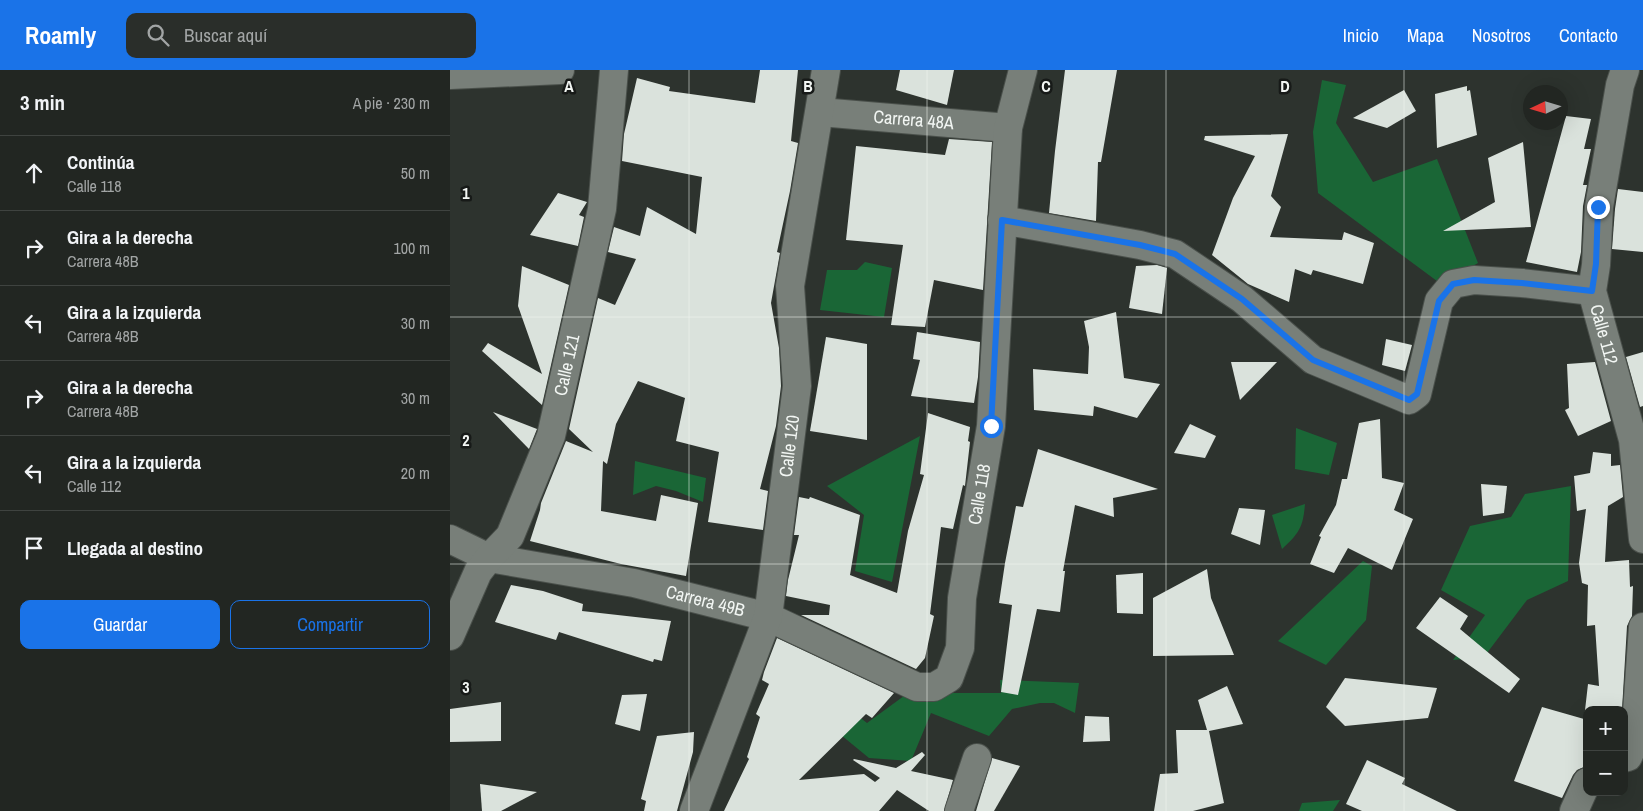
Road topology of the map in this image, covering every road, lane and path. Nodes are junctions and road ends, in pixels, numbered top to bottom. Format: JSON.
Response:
{"nodes":[{"id":1,"x":560,"y":70,"type":"edge"},
{"id":2,"x":614,"y":70,"type":"edge"},
{"id":3,"x":826,"y":70,"type":"edge"},
{"id":4,"x":1023,"y":70,"type":"edge"},
{"id":5,"x":1625,"y":70,"type":"edge"},
{"id":6,"x":450,"y":75,"type":"edge"},
{"id":7,"x":820,"y":112,"type":"junction"},
{"id":8,"x":1008,"y":128,"type":"junction"},
{"id":9,"x":1002,"y":220,"type":"junction"},
{"id":10,"x":1592,"y":291,"type":"junction"},
{"id":11,"x":451,"y":535,"type":"edge"},
{"id":12,"x":1643,"y":539,"type":"edge"},
{"id":13,"x":489,"y":558,"type":"junction"},
{"id":14,"x":768,"y":617,"type":"junction"},
{"id":15,"x":1643,"y":628,"type":"edge"},
{"id":16,"x":450,"y":636,"type":"edge"},
{"id":17,"x":949,"y":678,"type":"joint"},
{"id":18,"x":1628,"y":757,"type":"edge"},
{"id":19,"x":977,"y":758,"type":"dead end"},
{"id":20,"x":1583,"y":791,"type":"edge"},
{"id":21,"x":694,"y":811,"type":"edge"},
{"id":22,"x":959,"y":811,"type":"edge"},
{"id":23,"x":1574,"y":811,"type":"edge"}],
"edges":[{"from":1,"to":6,"type":"street"},
{"from":2,"to":13,"type":"street","name":"Calle 121"},
{"from":3,"to":7,"type":"street","name":"Calle 120"},
{"from":4,"to":8,"type":"street","name":"Calle 118"},
{"from":5,"to":10,"type":"street","name":"Calle 112"},
{"from":7,"to":8,"type":"street","name":"Carrera 48A"},
{"from":7,"to":14,"type":"street","name":"Calle 120"},
{"from":8,"to":9,"type":"street","name":"Calle 118"},
{"from":9,"to":10,"type":"street"},
{"from":9,"to":17,"type":"street","name":"Calle 118"},
{"from":10,"to":12,"type":"street","name":"Calle 112"},
{"from":11,"to":13,"type":"street","name":"Carrera 49B"},
{"from":13,"to":14,"type":"street","name":"Carrera 49B"},
{"from":13,"to":16,"type":"street","name":"Calle 121"},
{"from":14,"to":17,"type":"street","name":"Carrera 49B"},
{"from":14,"to":21,"type":"street","name":"Calle 120"},
{"from":15,"to":18,"type":"street"},
{"from":19,"to":22,"type":"street"},
{"from":20,"to":23,"type":"street"}]}
